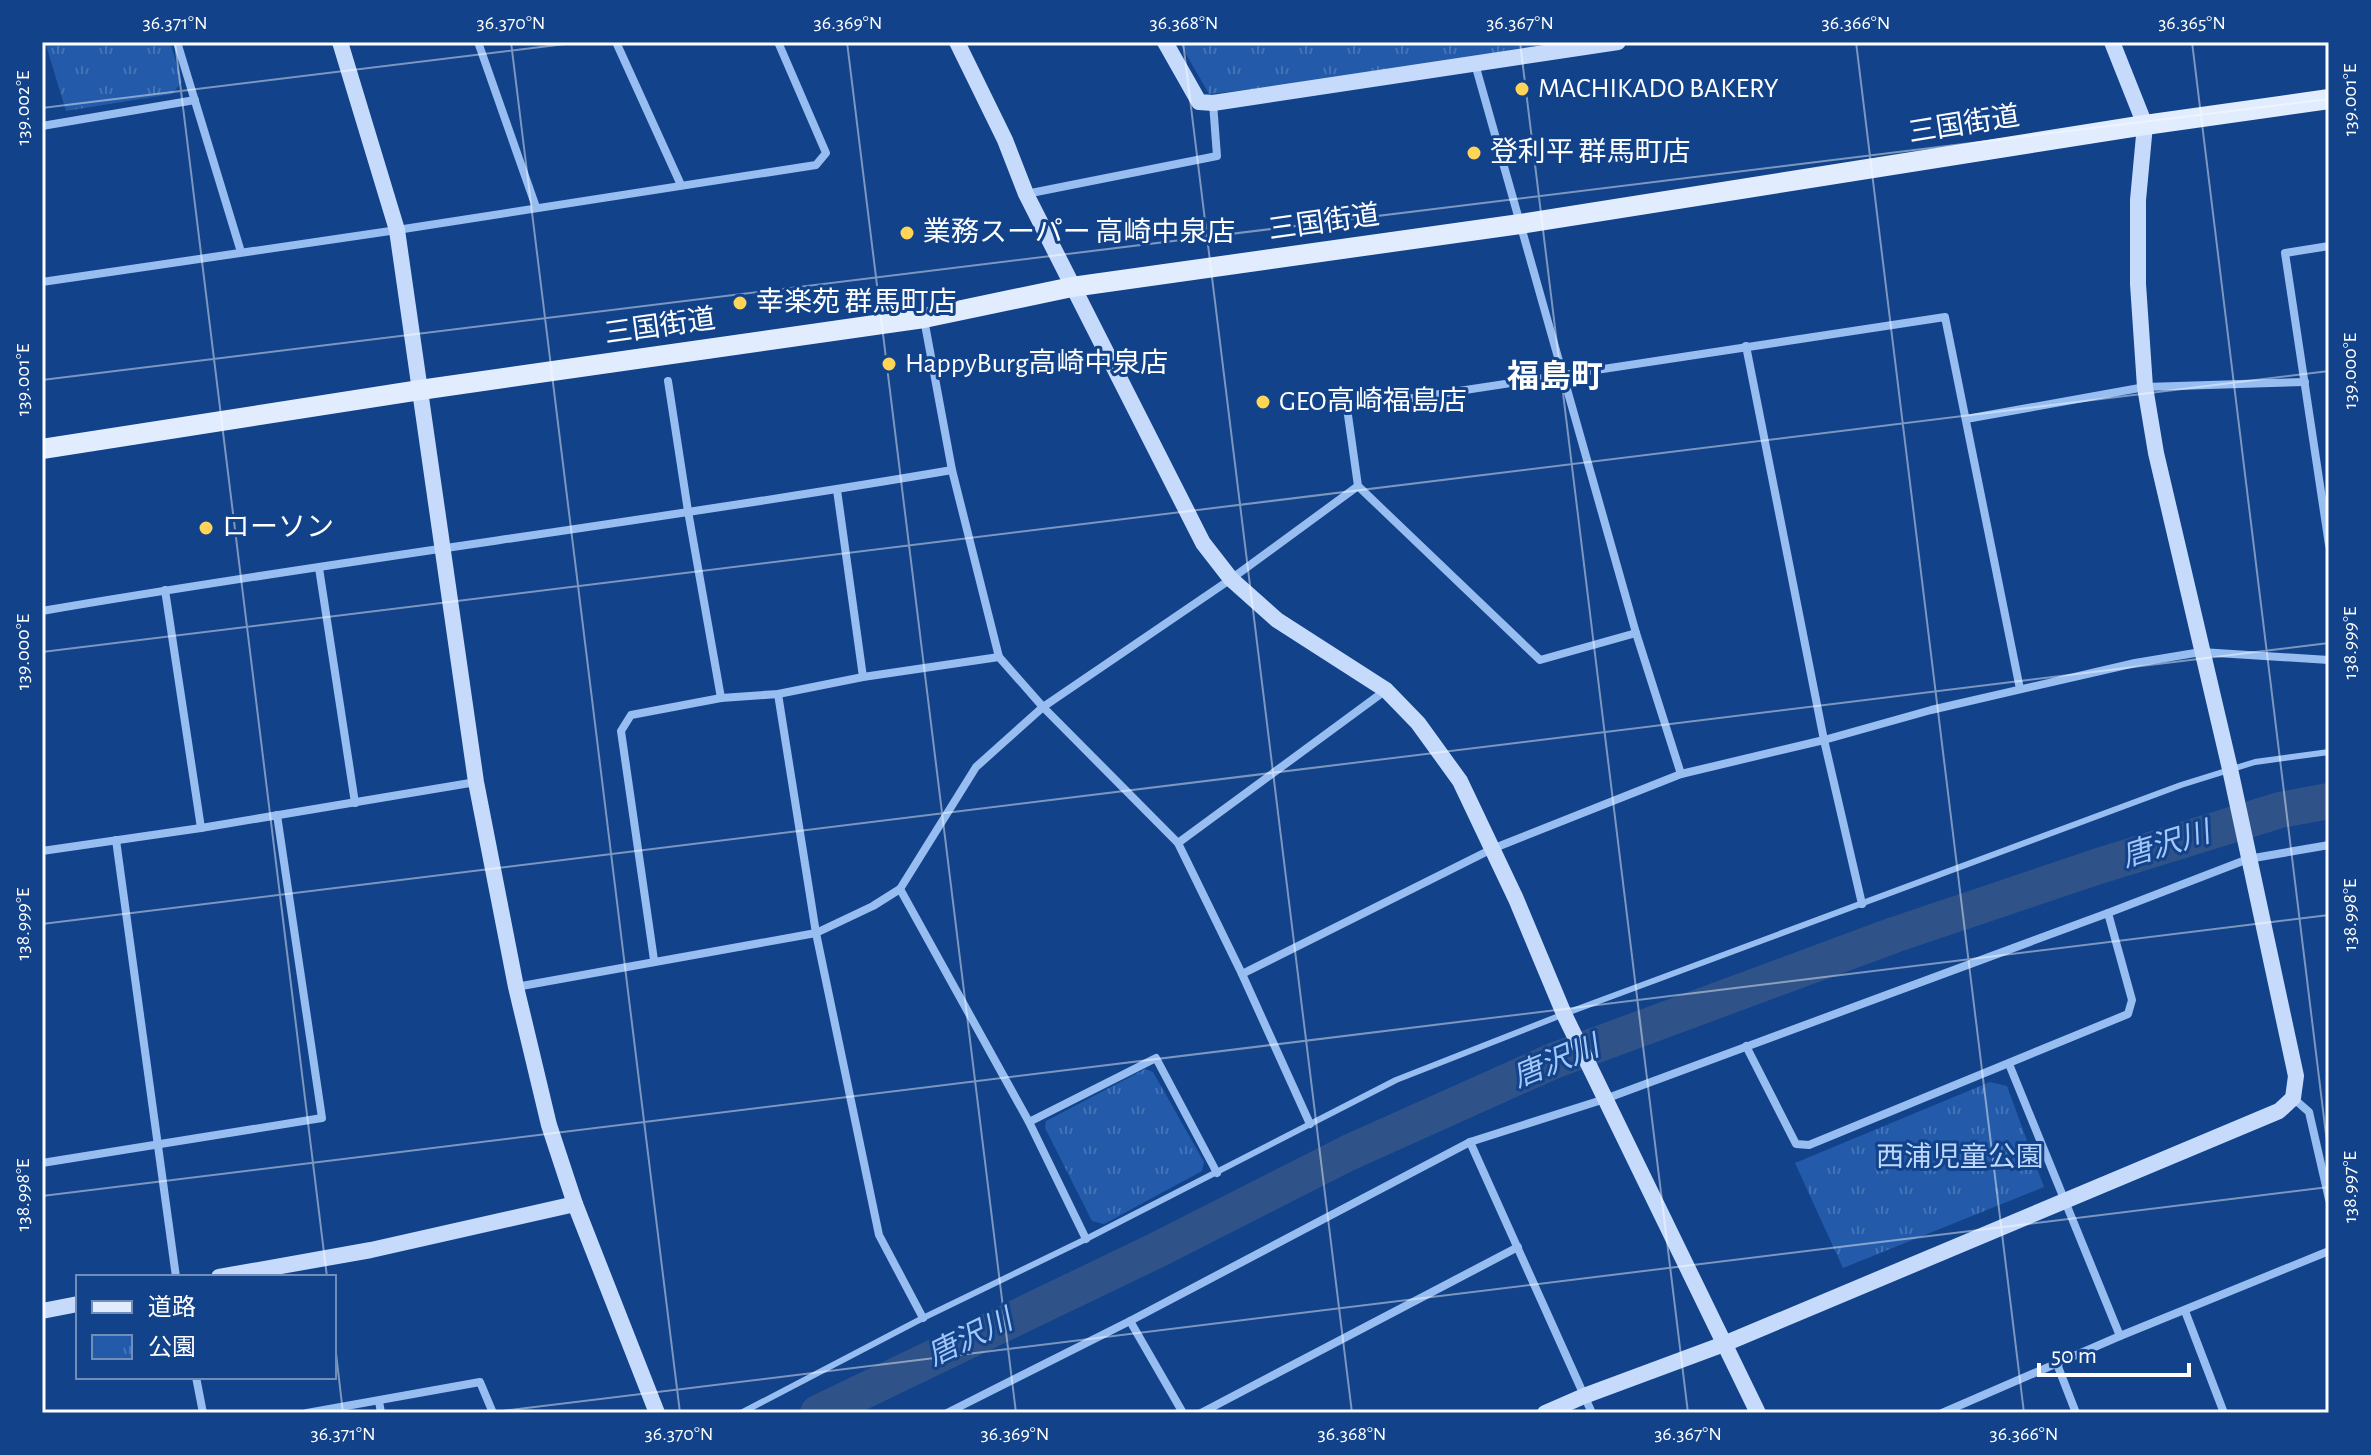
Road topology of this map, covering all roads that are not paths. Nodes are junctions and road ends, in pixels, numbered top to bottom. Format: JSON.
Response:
{"nodes":[{"id":1,"x":177,"y":42,"type":"edge"},
{"id":2,"x":340,"y":42,"type":"edge"},
{"id":3,"x":478,"y":42,"type":"edge"},
{"id":4,"x":616,"y":42,"type":"edge"},
{"id":5,"x":778,"y":42,"type":"edge"},
{"id":6,"x":957,"y":42,"type":"edge"},
{"id":7,"x":1165,"y":42,"type":"edge"},
{"id":8,"x":1616,"y":42,"type":"edge"},
{"id":9,"x":2112,"y":42,"type":"edge"},
{"id":10,"x":1475,"y":64,"type":"junction"},
{"id":11,"x":2329,"y":99,"type":"edge"},
{"id":12,"x":195,"y":100,"type":"junction"},
{"id":13,"x":1213,"y":103,"type":"junction"},
{"id":14,"x":2145,"y":125,"type":"junction"},
{"id":15,"x":42,"y":126,"type":"edge"},
{"id":16,"x":681,"y":185,"type":"junction"},
{"id":17,"x":1026,"y":194,"type":"junction"},
{"id":18,"x":536,"y":207,"type":"junction"},
{"id":19,"x":1520,"y":224,"type":"junction"},
{"id":20,"x":397,"y":230,"type":"junction"},
{"id":21,"x":2329,"y":246,"type":"edge"},
{"id":22,"x":241,"y":252,"type":"junction"},
{"id":23,"x":42,"y":282,"type":"edge"},
{"id":24,"x":1072,"y":287,"type":"junction"},
{"id":25,"x":924,"y":318,"type":"junction"},
{"id":26,"x":1746,"y":346,"type":"junction"},
{"id":27,"x":1564,"y":375,"type":"junction"},
{"id":28,"x":668,"y":381,"type":"dead end"},
{"id":29,"x":2305,"y":382,"type":"junction"},
{"id":30,"x":2145,"y":387,"type":"junction"},
{"id":31,"x":420,"y":390,"type":"junction"},
{"id":32,"x":1966,"y":419,"type":"junction"},
{"id":33,"x":42,"y":449,"type":"edge"},
{"id":34,"x":952,"y":470,"type":"junction"},
{"id":35,"x":1358,"y":486,"type":"junction"},
{"id":36,"x":837,"y":490,"type":"junction"},
{"id":37,"x":688,"y":511,"type":"junction"},
{"id":38,"x":2328,"y":528,"type":"edge"},
{"id":39,"x":2329,"y":545,"type":"edge"},
{"id":40,"x":443,"y":547,"type":"junction"},
{"id":41,"x":319,"y":568,"type":"junction"},
{"id":42,"x":1231,"y":579,"type":"junction"},
{"id":43,"x":165,"y":590,"type":"junction"},
{"id":44,"x":42,"y":611,"type":"edge"},
{"id":45,"x":1636,"y":633,"type":"junction"},
{"id":46,"x":2201,"y":652,"type":"junction"},
{"id":47,"x":999,"y":657,"type":"junction"},
{"id":48,"x":2329,"y":660,"type":"edge"},
{"id":49,"x":863,"y":677,"type":"junction"},
{"id":50,"x":2020,"y":689,"type":"junction"},
{"id":51,"x":1386,"y":690,"type":"junction"},
{"id":52,"x":778,"y":694,"type":"junction"},
{"id":53,"x":721,"y":698,"type":"junction"},
{"id":54,"x":1043,"y":707,"type":"junction"},
{"id":55,"x":1824,"y":740,"type":"junction"},
{"id":56,"x":2329,"y":752,"type":"edge"},
{"id":57,"x":1681,"y":774,"type":"junction"},
{"id":58,"x":2231,"y":776,"type":"junction"},
{"id":59,"x":476,"y":782,"type":"junction"},
{"id":60,"x":355,"y":803,"type":"junction"},
{"id":61,"x":277,"y":815,"type":"junction"},
{"id":62,"x":201,"y":828,"type":"junction"},
{"id":63,"x":116,"y":840,"type":"junction"},
{"id":64,"x":1178,"y":843,"type":"junction"},
{"id":65,"x":2329,"y":845,"type":"edge"},
{"id":66,"x":1492,"y":849,"type":"junction"},
{"id":67,"x":42,"y":851,"type":"edge"},
{"id":68,"x":2247,"y":852,"type":"junction"},
{"id":69,"x":900,"y":889,"type":"junction"},
{"id":70,"x":1862,"y":904,"type":"junction"},
{"id":71,"x":2108,"y":913,"type":"junction"},
{"id":72,"x":816,"y":933,"type":"junction"},
{"id":73,"x":654,"y":960,"type":"junction"},
{"id":74,"x":1242,"y":974,"type":"junction"},
{"id":75,"x":516,"y":987,"type":"junction"},
{"id":76,"x":1565,"y":1017,"type":"junction"},
{"id":77,"x":1746,"y":1046,"type":"junction"},
{"id":78,"x":2009,"y":1064,"type":"junction"},
{"id":79,"x":1603,"y":1094,"type":"junction"},
{"id":80,"x":2293,"y":1098,"type":"junction"},
{"id":81,"x":1029,"y":1122,"type":"junction"},
{"id":82,"x":1310,"y":1124,"type":"junction"},
{"id":83,"x":1470,"y":1142,"type":"junction"},
{"id":84,"x":157,"y":1145,"type":"junction"},
{"id":85,"x":42,"y":1163,"type":"edge"},
{"id":86,"x":1217,"y":1173,"type":"junction"},
{"id":87,"x":2329,"y":1199,"type":"edge"},
{"id":88,"x":2064,"y":1202,"type":"junction"},
{"id":89,"x":575,"y":1204,"type":"junction"},
{"id":90,"x":1086,"y":1239,"type":"junction"},
{"id":91,"x":1518,"y":1247,"type":"junction"},
{"id":92,"x":2329,"y":1251,"type":"edge"},
{"id":93,"x":176,"y":1275,"type":"edge"},
{"id":94,"x":230,"y":1275,"type":"edge"},
{"id":95,"x":76,"y":1304,"type":"edge"},
{"id":96,"x":42,"y":1311,"type":"edge"},
{"id":97,"x":2185,"y":1311,"type":"junction"},
{"id":98,"x":923,"y":1318,"type":"junction"},
{"id":99,"x":1130,"y":1321,"type":"junction"},
{"id":100,"x":2120,"y":1336,"type":"junction"},
{"id":101,"x":1724,"y":1344,"type":"junction"},
{"id":102,"x":2057,"y":1364,"type":"junction"},
{"id":103,"x":196,"y":1379,"type":"edge"},
{"id":104,"x":1584,"y":1396,"type":"junction"},
{"id":105,"x":379,"y":1401,"type":"junction"},
{"id":106,"x":203,"y":1413,"type":"edge"},
{"id":107,"x":307,"y":1413,"type":"edge"},
{"id":108,"x":381,"y":1413,"type":"edge"},
{"id":109,"x":493,"y":1413,"type":"edge"},
{"id":110,"x":657,"y":1413,"type":"edge"},
{"id":111,"x":741,"y":1413,"type":"edge"},
{"id":112,"x":947,"y":1413,"type":"edge"},
{"id":113,"x":1183,"y":1413,"type":"edge"},
{"id":114,"x":1201,"y":1413,"type":"edge"},
{"id":115,"x":1545,"y":1413,"type":"edge"},
{"id":116,"x":1592,"y":1413,"type":"edge"},
{"id":117,"x":1758,"y":1413,"type":"edge"},
{"id":118,"x":1942,"y":1413,"type":"edge"},
{"id":119,"x":2076,"y":1413,"type":"edge"},
{"id":120,"x":2224,"y":1413,"type":"edge"}],
"edges":[{"from":1,"to":12,"type":"street"},
{"from":2,"to":20,"type":"street"},
{"from":3,"to":18,"type":"street"},
{"from":4,"to":16,"type":"street"},
{"from":5,"to":16,"type":"street"},
{"from":6,"to":17,"type":"street"},
{"from":7,"to":13,"type":"street"},
{"from":8,"to":10,"type":"street"},
{"from":9,"to":14,"type":"street"},
{"from":10,"to":13,"type":"street"},
{"from":10,"to":19,"type":"street"},
{"from":11,"to":14,"type":"main road","name":"三国街道"},
{"from":12,"to":15,"type":"street"},
{"from":12,"to":22,"type":"street"},
{"from":13,"to":17,"type":"street"},
{"from":14,"to":19,"type":"main road","name":"三国街道"},
{"from":14,"to":30,"type":"street"},
{"from":16,"to":18,"type":"street"},
{"from":17,"to":24,"type":"street"},
{"from":18,"to":20,"type":"street"},
{"from":19,"to":24,"type":"main road","name":"三国街道"},
{"from":19,"to":27,"type":"street"},
{"from":20,"to":22,"type":"street"},
{"from":20,"to":31,"type":"street"},
{"from":21,"to":29,"type":"street"},
{"from":22,"to":23,"type":"street"},
{"from":24,"to":25,"type":"main road","name":"三国街道"},
{"from":24,"to":42,"type":"street"},
{"from":25,"to":31,"type":"main road","name":"三国街道"},
{"from":25,"to":34,"type":"street"},
{"from":26,"to":27,"type":"street"},
{"from":26,"to":32,"type":"street"},
{"from":26,"to":55,"type":"street"},
{"from":27,"to":35,"type":"street"},
{"from":27,"to":45,"type":"street"},
{"from":28,"to":37,"type":"street"},
{"from":29,"to":30,"type":"street"},
{"from":29,"to":38,"type":"street"},
{"from":30,"to":32,"type":"street"},
{"from":30,"to":46,"type":"street"},
{"from":31,"to":33,"type":"main road","name":"三国街道"},
{"from":31,"to":40,"type":"street"},
{"from":32,"to":50,"type":"street"},
{"from":34,"to":36,"type":"street"},
{"from":34,"to":47,"type":"street"},
{"from":35,"to":42,"type":"street"},
{"from":35,"to":45,"type":"street"},
{"from":36,"to":37,"type":"street"},
{"from":36,"to":49,"type":"street"},
{"from":37,"to":40,"type":"street"},
{"from":37,"to":53,"type":"street"},
{"from":38,"to":39,"type":"street"},
{"from":40,"to":41,"type":"street"},
{"from":40,"to":59,"type":"street"},
{"from":41,"to":43,"type":"street"},
{"from":41,"to":60,"type":"street"},
{"from":42,"to":51,"type":"street"},
{"from":42,"to":54,"type":"street"},
{"from":43,"to":44,"type":"street"},
{"from":43,"to":62,"type":"street"},
{"from":45,"to":57,"type":"street"},
{"from":46,"to":48,"type":"street"},
{"from":46,"to":50,"type":"street"},
{"from":46,"to":58,"type":"street"},
{"from":47,"to":49,"type":"street"},
{"from":47,"to":54,"type":"street"},
{"from":49,"to":52,"type":"street"},
{"from":50,"to":55,"type":"street"},
{"from":51,"to":64,"type":"street"},
{"from":51,"to":66,"type":"street"},
{"from":52,"to":53,"type":"street"},
{"from":52,"to":72,"type":"street"},
{"from":53,"to":73,"type":"street"},
{"from":54,"to":64,"type":"street"},
{"from":54,"to":69,"type":"street"},
{"from":55,"to":57,"type":"street"},
{"from":55,"to":70,"type":"street"},
{"from":56,"to":58,"type":"lane"},
{"from":57,"to":66,"type":"street"},
{"from":58,"to":68,"type":"street"},
{"from":58,"to":70,"type":"lane"},
{"from":59,"to":60,"type":"street"},
{"from":59,"to":75,"type":"street"},
{"from":60,"to":61,"type":"street"},
{"from":61,"to":62,"type":"street"},
{"from":61,"to":84,"type":"street"},
{"from":62,"to":63,"type":"street"},
{"from":63,"to":67,"type":"street"},
{"from":63,"to":84,"type":"street"},
{"from":64,"to":74,"type":"street"},
{"from":65,"to":68,"type":"street"},
{"from":66,"to":74,"type":"street"},
{"from":66,"to":76,"type":"street"},
{"from":68,"to":71,"type":"street"},
{"from":68,"to":80,"type":"street"},
{"from":69,"to":72,"type":"street"},
{"from":69,"to":81,"type":"street"},
{"from":70,"to":76,"type":"lane"},
{"from":71,"to":77,"type":"street"},
{"from":71,"to":78,"type":"street"},
{"from":72,"to":73,"type":"street"},
{"from":72,"to":98,"type":"street"},
{"from":73,"to":75,"type":"street"},
{"from":74,"to":82,"type":"street"},
{"from":75,"to":89,"type":"street"},
{"from":76,"to":79,"type":"street"},
{"from":76,"to":82,"type":"lane"},
{"from":77,"to":78,"type":"street"},
{"from":77,"to":79,"type":"street"},
{"from":78,"to":88,"type":"street"},
{"from":79,"to":83,"type":"street"},
{"from":79,"to":101,"type":"street"},
{"from":80,"to":87,"type":"street"},
{"from":80,"to":88,"type":"street"},
{"from":81,"to":86,"type":"street"},
{"from":81,"to":90,"type":"street"},
{"from":82,"to":86,"type":"lane"},
{"from":83,"to":91,"type":"street"},
{"from":83,"to":99,"type":"street"},
{"from":84,"to":85,"type":"street"},
{"from":84,"to":93,"type":"street"},
{"from":86,"to":90,"type":"lane"},
{"from":88,"to":100,"type":"street"},
{"from":88,"to":101,"type":"street"},
{"from":89,"to":94,"type":"street"},
{"from":89,"to":110,"type":"street"},
{"from":90,"to":98,"type":"lane"},
{"from":91,"to":104,"type":"street"},
{"from":91,"to":114,"type":"street"},
{"from":92,"to":97,"type":"street"},
{"from":95,"to":96,"type":"street"},
{"from":97,"to":100,"type":"street"},
{"from":97,"to":120,"type":"street"},
{"from":98,"to":111,"type":"lane"},
{"from":99,"to":112,"type":"street"},
{"from":99,"to":113,"type":"street"},
{"from":100,"to":102,"type":"street"},
{"from":101,"to":104,"type":"street"},
{"from":101,"to":117,"type":"street"},
{"from":102,"to":118,"type":"street"},
{"from":102,"to":119,"type":"street"},
{"from":103,"to":106,"type":"street"},
{"from":104,"to":115,"type":"street"},
{"from":104,"to":116,"type":"street"},
{"from":105,"to":107,"type":"street"},
{"from":105,"to":108,"type":"street"},
{"from":105,"to":109,"type":"street"}]}
